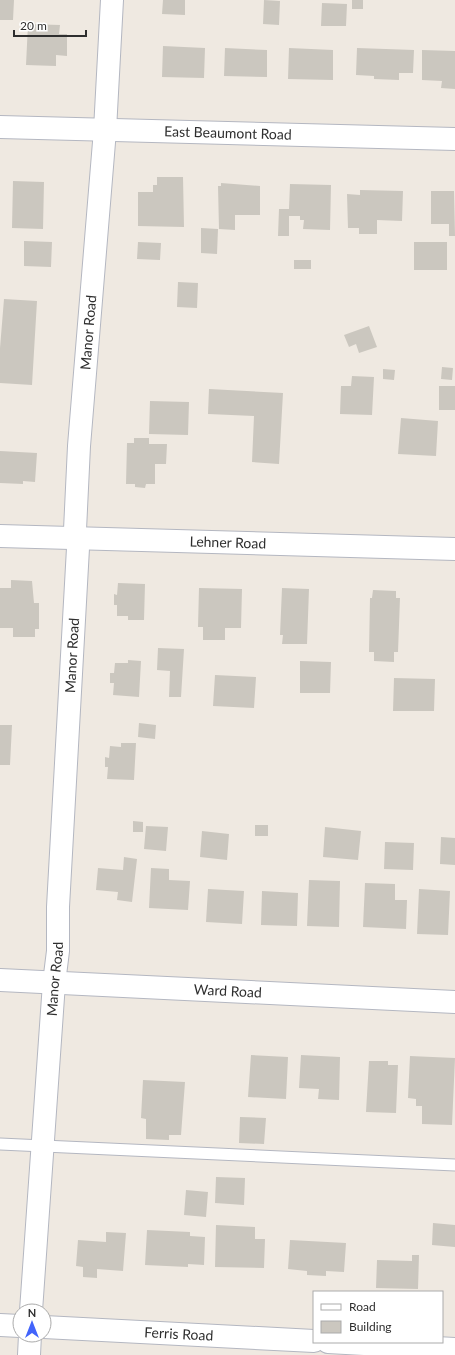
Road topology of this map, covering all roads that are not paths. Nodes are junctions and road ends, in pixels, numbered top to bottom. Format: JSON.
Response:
{"nodes":[{"id":1,"x":112,"y":0,"type":"edge"},
{"id":2,"x":0,"y":127,"type":"edge"},
{"id":3,"x":105,"y":130,"type":"junction"},
{"id":4,"x":455,"y":139,"type":"edge"},
{"id":5,"x":0,"y":536,"type":"edge"},
{"id":6,"x":77,"y":538,"type":"junction"},
{"id":7,"x":455,"y":549,"type":"edge"},
{"id":8,"x":0,"y":980,"type":"edge"},
{"id":9,"x":54,"y":983,"type":"junction"},
{"id":10,"x":455,"y":1002,"type":"edge"},
{"id":11,"x":0,"y":1144,"type":"edge"},
{"id":12,"x":42,"y":1146,"type":"junction"},
{"id":13,"x":455,"y":1165,"type":"edge"},
{"id":14,"x":32,"y":1303,"type":"edge"},
{"id":15,"x":0,"y":1325,"type":"edge"},
{"id":16,"x":12,"y":1326,"type":"edge"},
{"id":17,"x":52,"y":1327,"type":"edge"},
{"id":18,"x":313,"y":1341,"type":"edge"},
{"id":19,"x":30,"y":1343,"type":"edge"},
{"id":20,"x":346,"y":1343,"type":"edge"},
{"id":21,"x":455,"y":1349,"type":"edge"},
{"id":22,"x":29,"y":1355,"type":"edge"}],
"edges":[{"from":1,"to":3,"type":"street","name":"Manor Road"},
{"from":2,"to":3,"type":"street","name":"East Beaumont Road"},
{"from":3,"to":4,"type":"street","name":"East Beaumont Road"},
{"from":3,"to":6,"type":"street","name":"Manor Road"},
{"from":5,"to":6,"type":"street","name":"Lehner Road"},
{"from":6,"to":7,"type":"street","name":"Lehner Road"},
{"from":6,"to":9,"type":"street","name":"Manor Road"},
{"from":8,"to":9,"type":"street","name":"Ward Road"},
{"from":9,"to":10,"type":"street","name":"Ward Road"},
{"from":9,"to":12,"type":"street","name":"Manor Road"},
{"from":11,"to":12,"type":"lane"},
{"from":12,"to":13,"type":"lane"},
{"from":12,"to":14,"type":"street","name":"Manor Road"},
{"from":15,"to":16,"type":"street"},
{"from":17,"to":18,"type":"street","name":"Ferris Road"},
{"from":19,"to":22,"type":"street"},
{"from":20,"to":21,"type":"street"}]}
